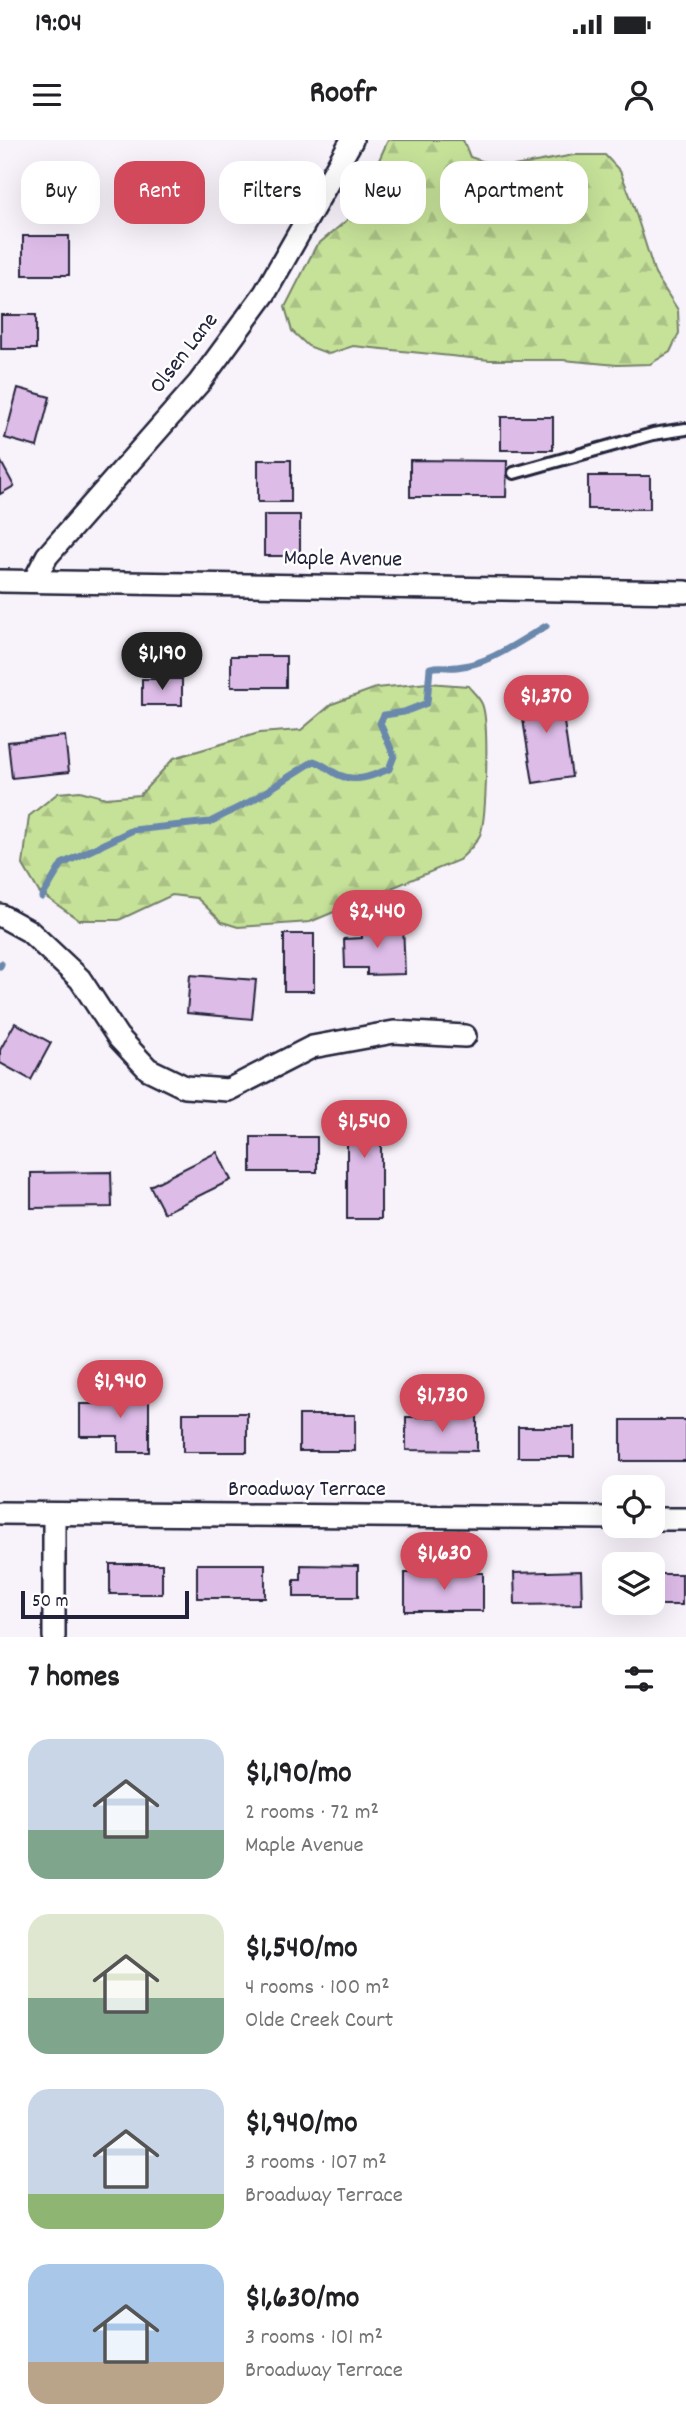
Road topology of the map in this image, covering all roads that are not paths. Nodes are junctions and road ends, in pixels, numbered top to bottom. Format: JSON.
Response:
{"nodes":[{"id":1,"x":352,"y":140,"type":"edge"},
{"id":2,"x":686,"y":429,"type":"edge"},
{"id":3,"x":514,"y":474,"type":"dead end"},
{"id":4,"x":0,"y":581,"type":"edge"},
{"id":5,"x":34,"y":581,"type":"junction"},
{"id":6,"x":686,"y":592,"type":"edge"},
{"id":7,"x":0,"y":915,"type":"edge"},
{"id":8,"x":465,"y":1036,"type":"dead end"},
{"id":9,"x":0,"y":1513,"type":"edge"},
{"id":10,"x":54,"y":1514,"type":"junction"},
{"id":11,"x":602,"y":1518,"type":"edge"},
{"id":12,"x":665,"y":1519,"type":"edge"},
{"id":13,"x":686,"y":1519,"type":"edge"},
{"id":14,"x":54,"y":1637,"type":"edge"}],
"edges":[{"from":1,"to":5,"type":"street","name":"Olsen Lane"},
{"from":2,"to":3,"type":"lane"},
{"from":4,"to":5,"type":"street","name":"Maple Avenue"},
{"from":5,"to":6,"type":"street","name":"Maple Avenue"},
{"from":7,"to":8,"type":"street"},
{"from":9,"to":10,"type":"street","name":"Broadway Terrace"},
{"from":10,"to":11,"type":"street","name":"Broadway Terrace"},
{"from":10,"to":14,"type":"street"},
{"from":12,"to":13,"type":"street"}]}
